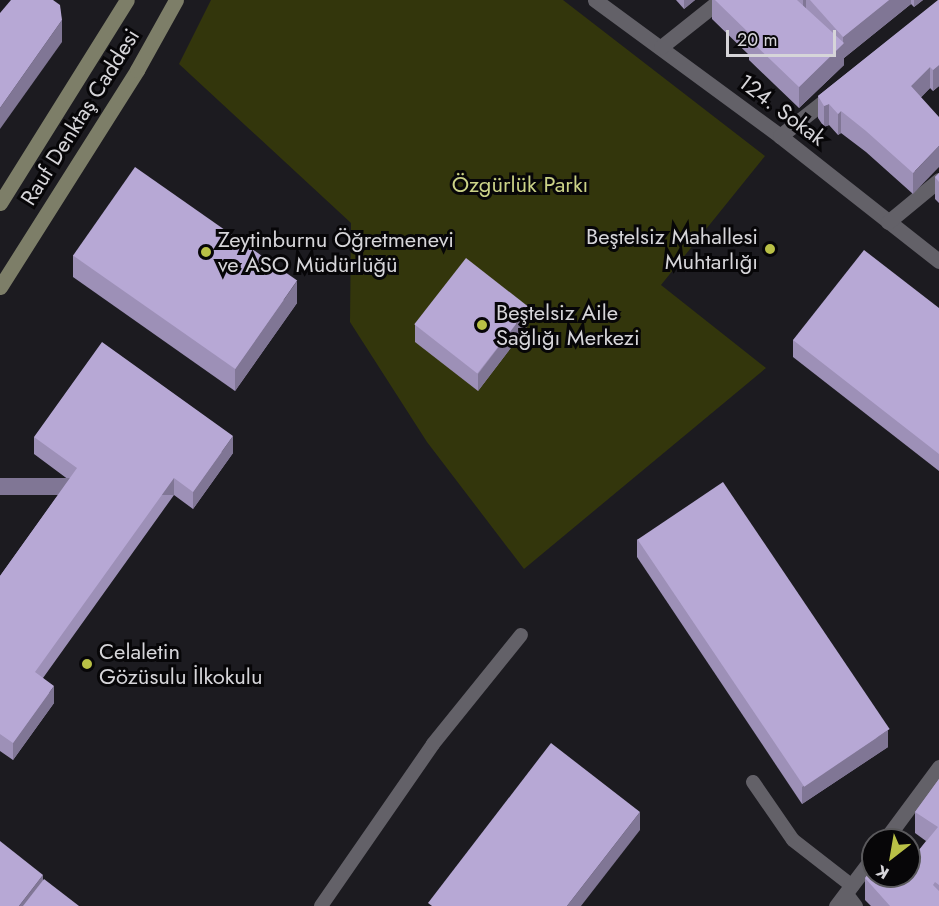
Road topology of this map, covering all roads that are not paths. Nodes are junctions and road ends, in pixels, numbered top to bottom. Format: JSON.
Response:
{"nodes":[{"id":1,"x":127,"y":0,"type":"edge"},
{"id":2,"x":176,"y":0,"type":"edge"},
{"id":3,"x":595,"y":0,"type":"edge"},
{"id":4,"x":720,"y":0,"type":"edge"},
{"id":5,"x":661,"y":47,"type":"junction"},
{"id":6,"x":846,"y":84,"type":"edge"},
{"id":7,"x":780,"y":136,"type":"junction"},
{"id":8,"x":939,"y":180,"type":"edge"},
{"id":9,"x":0,"y":203,"type":"edge"},
{"id":10,"x":888,"y":222,"type":"junction"},
{"id":11,"x":939,"y":261,"type":"edge"},
{"id":12,"x":0,"y":287,"type":"edge"},
{"id":13,"x":521,"y":635,"type":"dead end"},
{"id":14,"x":939,"y":767,"type":"edge"},
{"id":15,"x":753,"y":782,"type":"dead end"},
{"id":16,"x":894,"y":828,"type":"edge"},
{"id":17,"x":861,"y":876,"type":"edge"},
{"id":18,"x":847,"y":898,"type":"edge"},
{"id":19,"x":321,"y":906,"type":"edge"}],
"edges":[{"from":1,"to":9,"type":"main road","name":"Rauf Denktaş Caddesi"},
{"from":2,"to":12,"type":"main road","name":"Rauf Denktaş Caddesi"},
{"from":3,"to":5,"type":"street","name":"124. Sokak"},
{"from":4,"to":5,"type":"street"},
{"from":5,"to":7,"type":"street","name":"124. Sokak"},
{"from":6,"to":7,"type":"street"},
{"from":7,"to":10,"type":"street","name":"124. Sokak"},
{"from":8,"to":10,"type":"street"},
{"from":10,"to":11,"type":"street","name":"124. Sokak"},
{"from":13,"to":19,"type":"lane"},
{"from":14,"to":16,"type":"street"},
{"from":15,"to":18,"type":"lane"},
{"from":17,"to":18,"type":"street"}]}
